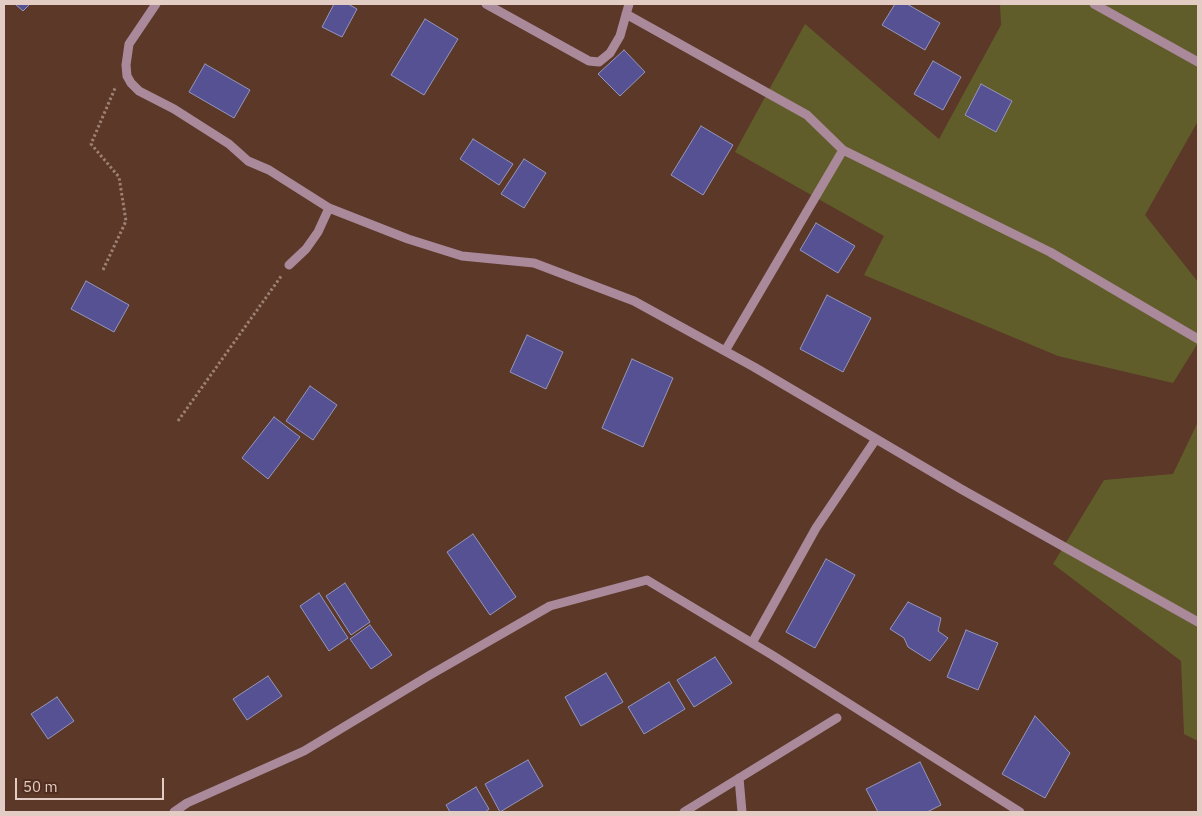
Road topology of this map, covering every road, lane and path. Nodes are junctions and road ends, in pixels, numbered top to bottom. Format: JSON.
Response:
{"nodes":[{"id":1,"x":156,"y":4,"type":"edge"},
{"id":2,"x":486,"y":4,"type":"edge"},
{"id":3,"x":629,"y":4,"type":"edge"},
{"id":4,"x":1094,"y":4,"type":"edge"},
{"id":5,"x":626,"y":14,"type":"junction"},
{"id":6,"x":1198,"y":62,"type":"edge"},
{"id":7,"x":126,"y":65,"type":"junction"},
{"id":8,"x":843,"y":150,"type":"junction"},
{"id":9,"x":328,"y":208,"type":"junction"},
{"id":10,"x":289,"y":265,"type":"joint"},
{"id":11,"x":103,"y":270,"type":"dead end"},
{"id":12,"x":1198,"y":339,"type":"edge"},
{"id":13,"x":725,"y":351,"type":"junction"},
{"id":14,"x":178,"y":421,"type":"dead end"},
{"id":15,"x":876,"y":439,"type":"junction"},
{"id":16,"x":1198,"y":622,"type":"edge"},
{"id":17,"x":752,"y":643,"type":"junction"},
{"id":18,"x":837,"y":718,"type":"dead end"},
{"id":19,"x":739,"y":778,"type":"junction"},
{"id":20,"x":174,"y":812,"type":"edge"},
{"id":21,"x":684,"y":812,"type":"edge"},
{"id":22,"x":742,"y":812,"type":"edge"},
{"id":23,"x":1020,"y":812,"type":"edge"}],
"edges":[{"from":1,"to":7,"type":"street"},
{"from":2,"to":5,"type":"street"},
{"from":3,"to":5,"type":"street"},
{"from":4,"to":6,"type":"street"},
{"from":5,"to":8,"type":"street"},
{"from":7,"to":9,"type":"street"},
{"from":7,"to":11,"type":"path"},
{"from":8,"to":12,"type":"street"},
{"from":8,"to":13,"type":"street"},
{"from":9,"to":10,"type":"street"},
{"from":9,"to":13,"type":"street"},
{"from":10,"to":14,"type":"path"},
{"from":13,"to":15,"type":"street"},
{"from":15,"to":16,"type":"street"},
{"from":15,"to":17,"type":"street"},
{"from":17,"to":20,"type":"street"},
{"from":17,"to":23,"type":"street"},
{"from":18,"to":19,"type":"street"},
{"from":19,"to":21,"type":"street"},
{"from":19,"to":22,"type":"street"}]}
